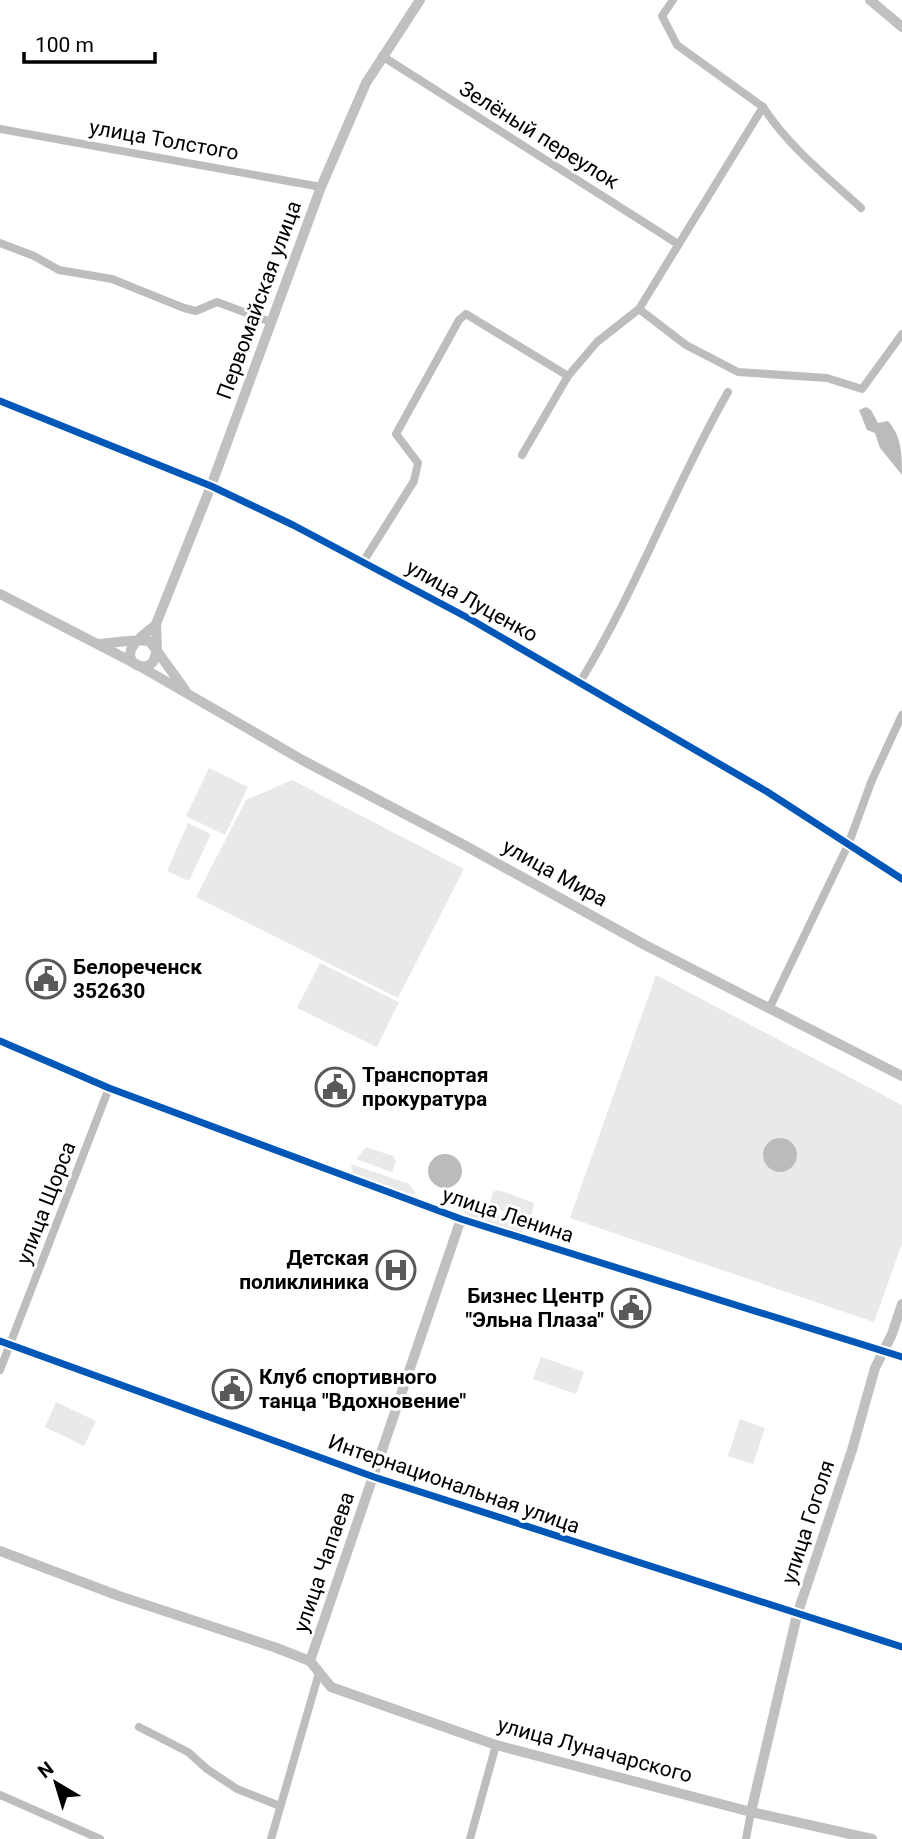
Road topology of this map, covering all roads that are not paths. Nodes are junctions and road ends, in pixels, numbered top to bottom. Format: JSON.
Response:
{"nodes":[{"id":1,"x":420,"y":0,"type":"edge"},
{"id":2,"x":673,"y":0,"type":"edge"},
{"id":3,"x":870,"y":0,"type":"edge"},
{"id":4,"x":902,"y":27,"type":"edge"},
{"id":5,"x":382,"y":56,"type":"junction"},
{"id":6,"x":763,"y":107,"type":"junction"},
{"id":7,"x":0,"y":129,"type":"edge"},
{"id":8,"x":321,"y":187,"type":"junction"},
{"id":9,"x":861,"y":208,"type":"dead end"},
{"id":10,"x":0,"y":243,"type":"edge"},
{"id":11,"x":678,"y":244,"type":"junction"},
{"id":12,"x":639,"y":309,"type":"junction"},
{"id":13,"x":271,"y":322,"type":"junction"},
{"id":14,"x":902,"y":334,"type":"edge"},
{"id":15,"x":568,"y":376,"type":"junction"},
{"id":16,"x":728,"y":392,"type":"dead end"},
{"id":17,"x":0,"y":401,"type":"edge"},
{"id":18,"x":522,"y":455,"type":"dead end"},
{"id":19,"x":211,"y":486,"type":"junction"},
{"id":20,"x":363,"y":562,"type":"junction"},
{"id":21,"x":0,"y":594,"type":"edge"},
{"id":22,"x":156,"y":624,"type":"junction"},
{"id":23,"x":136,"y":642,"type":"junction"},
{"id":24,"x":97,"y":644,"type":"junction"},
{"id":25,"x":157,"y":651,"type":"junction"},
{"id":26,"x":136,"y":664,"type":"junction"},
{"id":27,"x":580,"y":682,"type":"junction"},
{"id":28,"x":192,"y":698,"type":"junction"},
{"id":29,"x":902,"y":715,"type":"edge"},
{"id":30,"x":848,"y":845,"type":"junction"},
{"id":31,"x":902,"y":879,"type":"edge"},
{"id":32,"x":769,"y":1009,"type":"junction"},
{"id":33,"x":0,"y":1034,"type":"edge"},
{"id":34,"x":0,"y":1041,"type":"edge"},
{"id":35,"x":902,"y":1076,"type":"edge"},
{"id":36,"x":109,"y":1088,"type":"junction"},
{"id":37,"x":461,"y":1219,"type":"junction"},
{"id":38,"x":902,"y":1304,"type":"edge"},
{"id":39,"x":5,"y":1343,"type":"edge"},
{"id":40,"x":884,"y":1351,"type":"junction"},
{"id":41,"x":902,"y":1357,"type":"edge"},
{"id":42,"x":0,"y":1370,"type":"edge"},
{"id":43,"x":374,"y":1477,"type":"junction"},
{"id":44,"x":0,"y":1551,"type":"edge"},
{"id":45,"x":797,"y":1615,"type":"junction"},
{"id":46,"x":902,"y":1647,"type":"edge"},
{"id":47,"x":310,"y":1661,"type":"junction"},
{"id":48,"x":319,"y":1673,"type":"junction"},
{"id":49,"x":139,"y":1727,"type":"dead end"},
{"id":50,"x":496,"y":1745,"type":"junction"},
{"id":51,"x":0,"y":1795,"type":"edge"},
{"id":52,"x":280,"y":1806,"type":"junction"},
{"id":53,"x":751,"y":1812,"type":"junction"},
{"id":54,"x":100,"y":1839,"type":"edge"},
{"id":55,"x":271,"y":1839,"type":"edge"},
{"id":56,"x":470,"y":1839,"type":"edge"},
{"id":57,"x":746,"y":1839,"type":"edge"},
{"id":58,"x":872,"y":1839,"type":"edge"}],
"edges":[{"from":1,"to":5,"type":"street","name":"Первомайская улица"},
{"from":2,"to":6,"type":"street"},
{"from":3,"to":4,"type":"street"},
{"from":5,"to":8,"type":"street","name":"Первомайская улица"},
{"from":5,"to":11,"type":"street","name":"Зелёный переулок"},
{"from":6,"to":9,"type":"street"},
{"from":6,"to":11,"type":"street"},
{"from":7,"to":8,"type":"street","name":"улица Толстого"},
{"from":8,"to":13,"type":"street","name":"Первомайская улица"},
{"from":10,"to":13,"type":"street"},
{"from":11,"to":12,"type":"street"},
{"from":12,"to":14,"type":"street"},
{"from":12,"to":15,"type":"street"},
{"from":13,"to":19,"type":"street","name":"Первомайская улица"},
{"from":15,"to":18,"type":"street"},
{"from":15,"to":20,"type":"street"},
{"from":16,"to":27,"type":"street"},
{"from":17,"to":19,"type":"street","name":"улица Луценко"},
{"from":19,"to":20,"type":"street","name":"улица Луценко"},
{"from":19,"to":22,"type":"street","name":"Первомайская улица"},
{"from":20,"to":27,"type":"street","name":"улица Луценко"},
{"from":21,"to":24,"type":"street","name":"улица Мира"},
{"from":22,"to":23,"type":"street","name":"Первомайская улица"},
{"from":22,"to":25,"type":"street","name":"Первомайская улица"},
{"from":23,"to":24,"type":"street"},
{"from":23,"to":25,"type":"street"},
{"from":23,"to":26,"type":"street"},
{"from":24,"to":26,"type":"street","name":"улица Мира"},
{"from":25,"to":26,"type":"street"},
{"from":25,"to":28,"type":"street","name":"улица Мира"},
{"from":26,"to":28,"type":"street","name":"улица Мира"},
{"from":27,"to":30,"type":"street","name":"улица Луценко"},
{"from":28,"to":32,"type":"street","name":"улица Мира"},
{"from":29,"to":30,"type":"street"},
{"from":30,"to":31,"type":"street","name":"улица Луценко"},
{"from":30,"to":32,"type":"street"},
{"from":32,"to":35,"type":"street","name":"улица Мира"},
{"from":33,"to":36,"type":"street","name":"улица Ленина"},
{"from":34,"to":36,"type":"street","name":"улица Ленина"},
{"from":36,"to":37,"type":"street","name":"улица Ленина"},
{"from":36,"to":39,"type":"street","name":"улица Щорса"},
{"from":37,"to":40,"type":"street","name":"улица Ленина"},
{"from":37,"to":43,"type":"street","name":"улица Чапаева"},
{"from":38,"to":40,"type":"street","name":"улица Гоголя"},
{"from":39,"to":42,"type":"street","name":"улица Щорса"},
{"from":39,"to":43,"type":"street","name":"Интернациональная улица"},
{"from":40,"to":41,"type":"street","name":"улица Ленина"},
{"from":40,"to":45,"type":"street","name":"улица Гоголя"},
{"from":43,"to":45,"type":"street","name":"Интернациональная улица"},
{"from":43,"to":47,"type":"street","name":"улица Чапаева"},
{"from":44,"to":47,"type":"street"},
{"from":45,"to":46,"type":"street","name":"Интернациональная улица"},
{"from":45,"to":53,"type":"street","name":"улица Гоголя"},
{"from":47,"to":48,"type":"street","name":"улица Чапаева"},
{"from":48,"to":50,"type":"street","name":"улица Луначарского"},
{"from":48,"to":52,"type":"street"},
{"from":49,"to":52,"type":"street"},
{"from":50,"to":53,"type":"street","name":"улица Луначарского"},
{"from":50,"to":56,"type":"street"},
{"from":51,"to":54,"type":"street"},
{"from":52,"to":55,"type":"street"},
{"from":53,"to":57,"type":"street","name":"улица Гоголя"},
{"from":53,"to":58,"type":"street","name":"улица Луначарского"}]}
